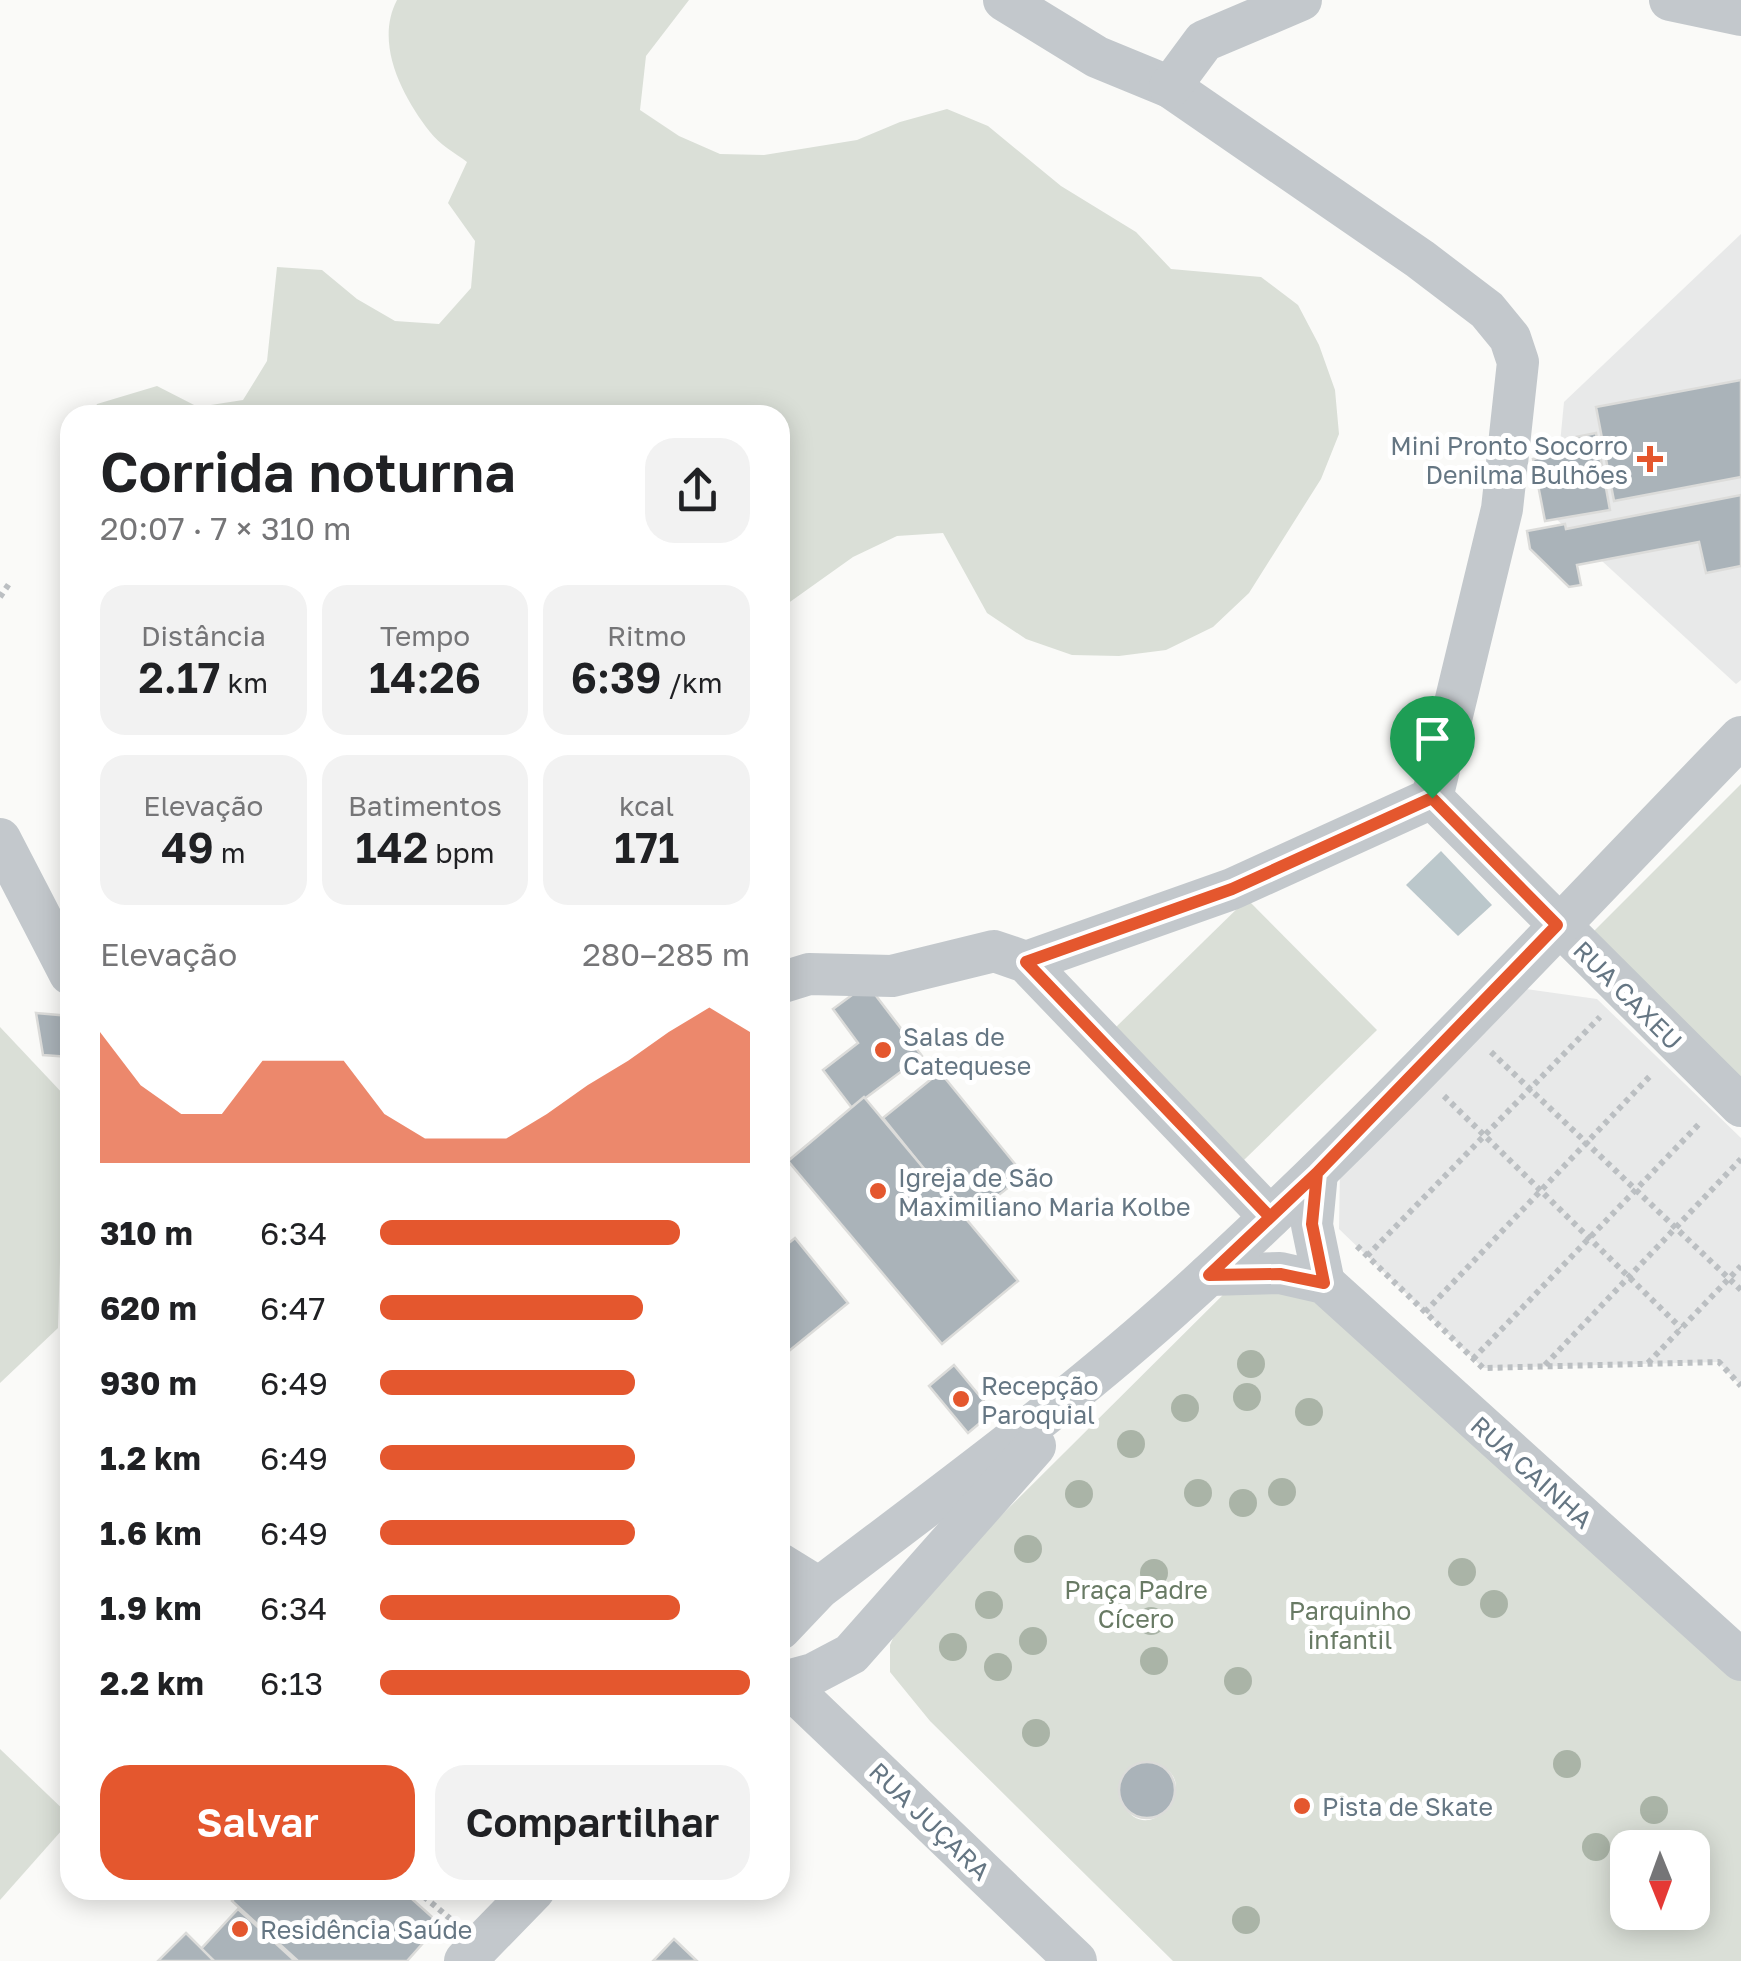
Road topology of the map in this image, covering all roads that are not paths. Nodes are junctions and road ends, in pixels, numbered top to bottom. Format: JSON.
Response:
{"nodes":[{"id":1,"x":1004,"y":0,"type":"edge"},
{"id":2,"x":1301,"y":0,"type":"edge"},
{"id":3,"x":1670,"y":0,"type":"edge"},
{"id":4,"x":1741,"y":15,"type":"edge"},
{"id":5,"x":1170,"y":87,"type":"junction"},
{"id":6,"x":1741,"y":737,"type":"edge"},
{"id":7,"x":1432,"y":798,"type":"junction"},
{"id":8,"x":0,"y":840,"type":"edge"},
{"id":9,"x":1557,"y":925,"type":"junction"},
{"id":10,"x":60,"y":955,"type":"edge"},
{"id":11,"x":1026,"y":962,"type":"junction"},
{"id":12,"x":790,"y":980,"type":"edge"},
{"id":13,"x":1727,"y":1108,"type":"edge"},
{"id":14,"x":1317,"y":1173,"type":"junction"},
{"id":15,"x":1270,"y":1217,"type":"junction"},
{"id":16,"x":1209,"y":1275,"type":"junction"},
{"id":17,"x":1324,"y":1283,"type":"junction"},
{"id":18,"x":1091,"y":1378,"type":"junction"},
{"id":19,"x":790,"y":1570,"type":"edge"},
{"id":20,"x":819,"y":1588,"type":"junction"},
{"id":21,"x":790,"y":1619,"type":"edge"},
{"id":22,"x":1741,"y":1660,"type":"edge"},
{"id":23,"x":790,"y":1677,"type":"edge"},
{"id":24,"x":790,"y":1687,"type":"edge"},
{"id":25,"x":526,"y":1900,"type":"edge"},
{"id":26,"x":482,"y":1955,"type":"edge"},
{"id":27,"x":1076,"y":1961,"type":"edge"}],
"edges":[{"from":1,"to":5,"type":"street"},
{"from":2,"to":5,"type":"street"},
{"from":3,"to":4,"type":"street"},
{"from":5,"to":7,"type":"street"},
{"from":6,"to":9,"type":"street"},
{"from":7,"to":9,"type":"street","name":"RUA CAXEU"},
{"from":7,"to":11,"type":"street"},
{"from":8,"to":10,"type":"street"},
{"from":9,"to":13,"type":"street","name":"RUA CAXEU"},
{"from":9,"to":14,"type":"street"},
{"from":11,"to":12,"type":"street"},
{"from":11,"to":15,"type":"street"},
{"from":14,"to":15,"type":"street"},
{"from":14,"to":17,"type":"street"},
{"from":15,"to":16,"type":"street"},
{"from":16,"to":17,"type":"street"},
{"from":16,"to":18,"type":"street"},
{"from":17,"to":22,"type":"street","name":"RUA CAINHA"},
{"from":18,"to":20,"type":"street"},
{"from":18,"to":23,"type":"street"},
{"from":19,"to":20,"type":"street"},
{"from":20,"to":21,"type":"street"},
{"from":24,"to":27,"type":"street","name":"RUA JUÇARA"},
{"from":25,"to":26,"type":"street"}]}
